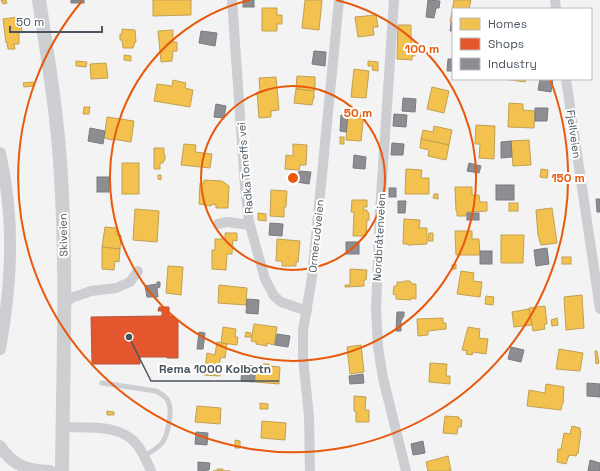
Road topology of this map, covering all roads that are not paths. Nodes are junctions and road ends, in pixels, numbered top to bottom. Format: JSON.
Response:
{"nodes":[{"id":1,"x":39,"y":0,"type":"edge"},
{"id":2,"x":232,"y":0,"type":"edge"},
{"id":3,"x":339,"y":0,"type":"edge"},
{"id":4,"x":394,"y":0,"type":"edge"},
{"id":5,"x":566,"y":80,"type":"edge"},
{"id":6,"x":0,"y":153,"type":"edge"},
{"id":7,"x":218,"y":224,"type":"dead end"},
{"id":8,"x":250,"y":225,"type":"junction"},
{"id":9,"x":138,"y":271,"type":"dead end"},
{"id":10,"x":64,"y":307,"type":"junction"},
{"id":11,"x":600,"y":309,"type":"edge"},
{"id":12,"x":307,"y":311,"type":"junction"},
{"id":13,"x":0,"y":349,"type":"edge"},
{"id":14,"x":102,"y":383,"type":"dead end"},
{"id":15,"x":62,"y":427,"type":"junction"},
{"id":16,"x":0,"y":446,"type":"edge"},
{"id":17,"x":144,"y":456,"type":"junction"},
{"id":18,"x":50,"y":471,"type":"edge"},
{"id":19,"x":62,"y":471,"type":"edge"},
{"id":20,"x":151,"y":471,"type":"edge"},
{"id":21,"x":310,"y":471,"type":"edge"},
{"id":22,"x":406,"y":471,"type":"edge"}],
"edges":[{"from":1,"to":10,"type":"main road","name":"Skiveien"},
{"from":2,"to":8,"type":"street","name":"Radka Toneffs vei"},
{"from":3,"to":12,"type":"street","name":"Ormerudveien"},
{"from":4,"to":22,"type":"street","name":"Nordbråtenveien"},
{"from":5,"to":11,"type":"street","name":"Fjellveien"},
{"from":6,"to":13,"type":"street"},
{"from":7,"to":8,"type":"street"},
{"from":8,"to":12,"type":"street","name":"Radka Toneffs vei"},
{"from":9,"to":10,"type":"street"},
{"from":10,"to":15,"type":"main road","name":"Skiveien"},
{"from":12,"to":21,"type":"street","name":"Ormerudveien"},
{"from":14,"to":17,"type":"lane"},
{"from":15,"to":17,"type":"street"},
{"from":15,"to":19,"type":"main road","name":"Skiveien"},
{"from":16,"to":18,"type":"street"},
{"from":17,"to":20,"type":"street"}]}
